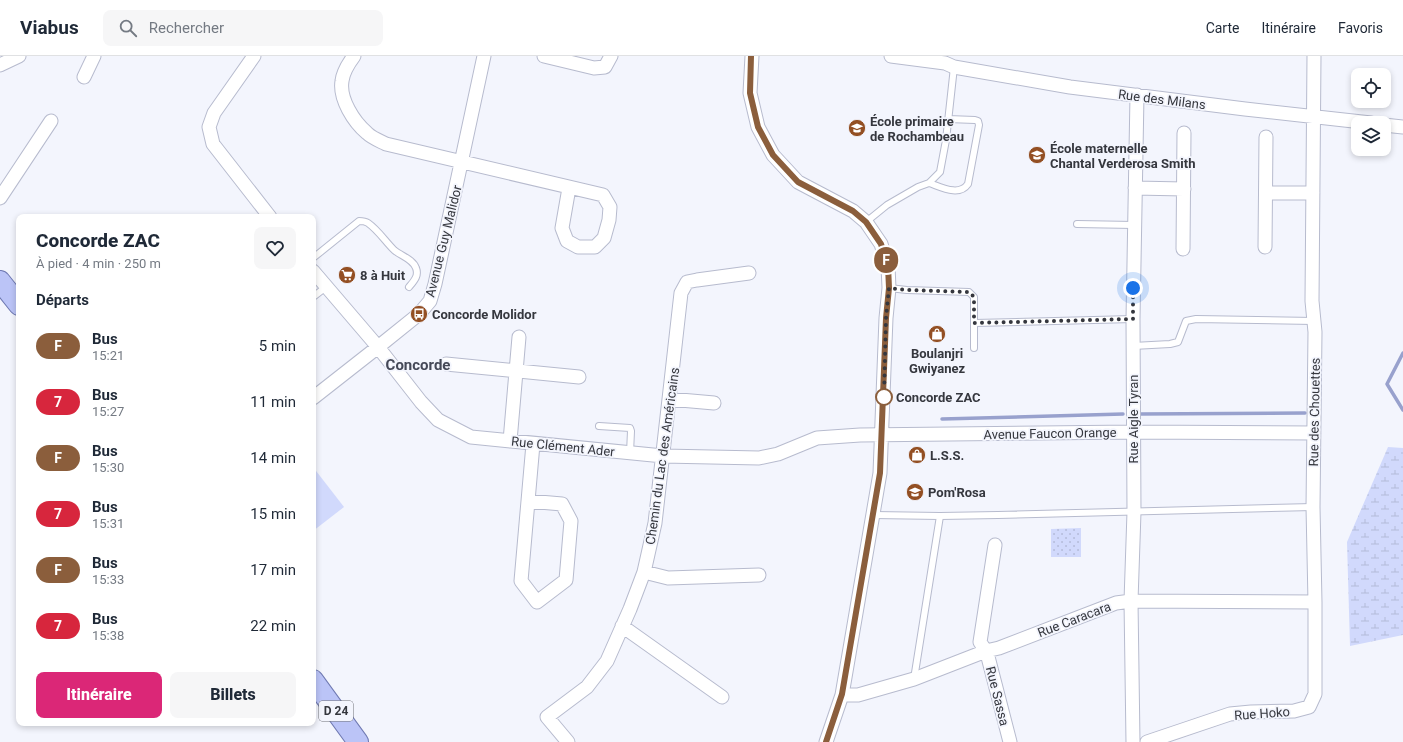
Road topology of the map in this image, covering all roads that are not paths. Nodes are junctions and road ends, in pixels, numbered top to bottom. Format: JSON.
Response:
{"nodes":[{"id":1,"x":19,"y":56,"type":"edge"},
{"id":2,"x":94,"y":56,"type":"edge"},
{"id":3,"x":254,"y":56,"type":"edge"},
{"id":4,"x":354,"y":56,"type":"edge"},
{"id":5,"x":484,"y":56,"type":"edge"},
{"id":6,"x":544,"y":56,"type":"edge"},
{"id":7,"x":611,"y":56,"type":"edge"},
{"id":8,"x":752,"y":56,"type":"edge"},
{"id":9,"x":891,"y":56,"type":"edge"},
{"id":10,"x":1314,"y":56,"type":"edge"},
{"id":11,"x":948,"y":62,"type":"edge"},
{"id":12,"x":0,"y":65,"type":"edge"},
{"id":13,"x":84,"y":77,"type":"dead end"},
{"id":14,"x":1137,"y":95,"type":"junction"},
{"id":15,"x":1314,"y":116,"type":"junction"},
{"id":16,"x":948,"y":119,"type":"junction"},
{"id":17,"x":50,"y":120,"type":"dead end"},
{"id":18,"x":1351,"y":121,"type":"edge"},
{"id":19,"x":1391,"y":126,"type":"edge"},
{"id":20,"x":1403,"y":127,"type":"edge"},
{"id":21,"x":1184,"y":133,"type":"dead end"},
{"id":22,"x":1266,"y":137,"type":"dead end"},
{"id":23,"x":461,"y":162,"type":"junction"},
{"id":24,"x":929,"y":183,"type":"junction"},
{"id":25,"x":569,"y":188,"type":"junction"},
{"id":26,"x":1135,"y":188,"type":"junction"},
{"id":27,"x":1184,"y":189,"type":"junction"},
{"id":28,"x":1266,"y":193,"type":"junction"},
{"id":29,"x":1313,"y":193,"type":"junction"},
{"id":30,"x":0,"y":198,"type":"edge"},
{"id":31,"x":268,"y":214,"type":"edge"},
{"id":32,"x":866,"y":222,"type":"junction"},
{"id":33,"x":1077,"y":224,"type":"dead end"},
{"id":34,"x":1134,"y":225,"type":"junction"},
{"id":35,"x":1265,"y":247,"type":"dead end"},
{"id":36,"x":1183,"y":249,"type":"dead end"},
{"id":37,"x":316,"y":256,"type":"edge"},
{"id":38,"x":749,"y":273,"type":"dead end"},
{"id":39,"x":316,"y":274,"type":"edge"},
{"id":40,"x":0,"y":281,"type":"edge"},
{"id":41,"x":326,"y":286,"type":"junction"},
{"id":42,"x":409,"y":287,"type":"dead end"},
{"id":43,"x":889,"y":288,"type":"junction"},
{"id":44,"x":316,"y":294,"type":"edge"},
{"id":45,"x":16,"y":300,"type":"edge"},
{"id":46,"x":1133,"y":319,"type":"junction"},
{"id":47,"x":1314,"y":321,"type":"junction"},
{"id":48,"x":974,"y":323,"type":"junction"},
{"id":49,"x":519,"y":337,"type":"dead end"},
{"id":50,"x":1133,"y":346,"type":"junction"},
{"id":51,"x":378,"y":348,"type":"junction"},
{"id":52,"x":974,"y":348,"type":"dead end"},
{"id":53,"x":446,"y":364,"type":"dead end"},
{"id":54,"x":515,"y":371,"type":"junction"},
{"id":55,"x":578,"y":377,"type":"dead end"},
{"id":56,"x":316,"y":396,"type":"edge"},
{"id":57,"x":669,"y":399,"type":"junction"},
{"id":58,"x":714,"y":403,"type":"dead end"},
{"id":59,"x":599,"y":426,"type":"dead end"},
{"id":60,"x":1133,"y":432,"type":"junction"},
{"id":61,"x":1314,"y":433,"type":"junction"},
{"id":62,"x":883,"y":435,"type":"junction"},
{"id":63,"x":510,"y":441,"type":"junction"},
{"id":64,"x":533,"y":444,"type":"junction"},
{"id":65,"x":630,"y":453,"type":"junction"},
{"id":66,"x":663,"y":456,"type":"junction"},
{"id":67,"x":528,"y":501,"type":"junction"},
{"id":68,"x":1313,"y":507,"type":"junction"},
{"id":69,"x":1134,"y":512,"type":"junction"},
{"id":70,"x":874,"y":515,"type":"junction"},
{"id":71,"x":940,"y":516,"type":"junction"},
{"id":72,"x":995,"y":545,"type":"dead end"},
{"id":73,"x":644,"y":572,"type":"junction"},
{"id":74,"x":759,"y":575,"type":"dead end"},
{"id":75,"x":1131,"y":601,"type":"junction"},
{"id":76,"x":1316,"y":602,"type":"junction"},
{"id":77,"x":622,"y":626,"type":"junction"},
{"id":78,"x":986,"y":651,"type":"junction"},
{"id":79,"x":914,"y":679,"type":"junction"},
{"id":80,"x":316,"y":684,"type":"edge"},
{"id":81,"x":842,"y":694,"type":"junction"},
{"id":82,"x":722,"y":697,"type":"dead end"},
{"id":83,"x":1309,"y":707,"type":"joint"},
{"id":84,"x":358,"y":742,"type":"edge"},
{"id":85,"x":568,"y":742,"type":"edge"},
{"id":86,"x":826,"y":742,"type":"edge"},
{"id":87,"x":1010,"y":742,"type":"edge"},
{"id":88,"x":1133,"y":742,"type":"edge"},
{"id":89,"x":1146,"y":742,"type":"edge"}],
"edges":[{"from":1,"to":12,"type":"street"},
{"from":2,"to":13,"type":"street"},
{"from":3,"to":31,"type":"street"},
{"from":4,"to":23,"type":"street"},
{"from":5,"to":23,"type":"street","name":"Avenue Guy Malidor"},
{"from":6,"to":7,"type":"street"},
{"from":8,"to":32,"type":"street"},
{"from":9,"to":11,"type":"street","name":"Rue des Milans"},
{"from":10,"to":15,"type":"street","name":"Rue des Chouettes"},
{"from":11,"to":14,"type":"street","name":"Rue des Milans"},
{"from":11,"to":16,"type":"lane"},
{"from":14,"to":15,"type":"street","name":"Rue des Milans"},
{"from":14,"to":26,"type":"street","name":"Rue Aigle Tyran"},
{"from":15,"to":18,"type":"street","name":"Rue des Milans"},
{"from":15,"to":29,"type":"street","name":"Rue des Chouettes"},
{"from":16,"to":24,"type":"lane"},
{"from":16,"to":24,"type":"lane"},
{"from":17,"to":30,"type":"street"},
{"from":19,"to":20,"type":"street"},
{"from":21,"to":27,"type":"street"},
{"from":22,"to":28,"type":"street"},
{"from":23,"to":25,"type":"street"},
{"from":23,"to":51,"type":"street","name":"Avenue Guy Malidor"},
{"from":24,"to":32,"type":"lane"},
{"from":25,"to":25,"type":"street"},
{"from":26,"to":27,"type":"street"},
{"from":26,"to":34,"type":"street","name":"Rue Aigle Tyran"},
{"from":27,"to":36,"type":"street"},
{"from":28,"to":29,"type":"street"},
{"from":28,"to":35,"type":"street"},
{"from":29,"to":47,"type":"street","name":"Rue des Chouettes"},
{"from":32,"to":43,"type":"street"},
{"from":33,"to":34,"type":"lane"},
{"from":34,"to":46,"type":"street","name":"Rue Aigle Tyran"},
{"from":37,"to":42,"type":"lane"},
{"from":38,"to":57,"type":"street","name":"Chemin du Lac des Américains"},
{"from":39,"to":41,"type":"street","name":"Rue Clément Ader"},
{"from":40,"to":45,"type":"main road"},
{"from":41,"to":44,"type":"lane"},
{"from":41,"to":51,"type":"street","name":"Rue Clément Ader"},
{"from":43,"to":48,"type":"lane"},
{"from":43,"to":62,"type":"street"},
{"from":46,"to":48,"type":"lane"},
{"from":46,"to":50,"type":"street","name":"Rue Aigle Tyran"},
{"from":47,"to":50,"type":"lane"},
{"from":47,"to":61,"type":"street","name":"Rue des Chouettes"},
{"from":48,"to":52,"type":"lane"},
{"from":49,"to":54,"type":"street"},
{"from":50,"to":60,"type":"street","name":"Rue Aigle Tyran"},
{"from":51,"to":56,"type":"street","name":"Avenue Guy Malidor"},
{"from":51,"to":63,"type":"street","name":"Rue Clément Ader"},
{"from":53,"to":54,"type":"street"},
{"from":54,"to":55,"type":"street"},
{"from":54,"to":63,"type":"street"},
{"from":57,"to":58,"type":"street"},
{"from":57,"to":66,"type":"street","name":"Chemin du Lac des Américains"},
{"from":59,"to":65,"type":"lane"},
{"from":60,"to":61,"type":"street","name":"Avenue Faucon Orange"},
{"from":60,"to":62,"type":"street","name":"Avenue Faucon Orange"},
{"from":60,"to":69,"type":"street","name":"Rue Aigle Tyran"},
{"from":61,"to":68,"type":"street","name":"Rue des Chouettes"},
{"from":62,"to":66,"type":"street","name":"Rue Clément Ader"},
{"from":62,"to":70,"type":"street"},
{"from":63,"to":64,"type":"street","name":"Rue Clément Ader"},
{"from":64,"to":65,"type":"street","name":"Rue Clément Ader"},
{"from":64,"to":67,"type":"street"},
{"from":65,"to":66,"type":"street","name":"Rue Clément Ader"},
{"from":66,"to":73,"type":"street","name":"Chemin du Lac des Américains"},
{"from":67,"to":67,"type":"street"},
{"from":68,"to":69,"type":"lane"},
{"from":68,"to":76,"type":"street","name":"Rue des Chouettes"},
{"from":69,"to":71,"type":"lane"},
{"from":69,"to":75,"type":"street","name":"Rue Aigle Tyran"},
{"from":70,"to":71,"type":"lane"},
{"from":70,"to":81,"type":"street"},
{"from":71,"to":79,"type":"lane"},
{"from":72,"to":78,"type":"street","name":"Rue Sassa"},
{"from":73,"to":74,"type":"street"},
{"from":73,"to":77,"type":"street","name":"Chemin du Lac des Américains"},
{"from":75,"to":76,"type":"street","name":"Rue Caracara"},
{"from":75,"to":78,"type":"street","name":"Rue Caracara"},
{"from":75,"to":88,"type":"street","name":"Rue Aigle Tyran"},
{"from":76,"to":83,"type":"street","name":"Rue des Chouettes"},
{"from":77,"to":82,"type":"street"},
{"from":77,"to":85,"type":"street","name":"Chemin du Lac des Américains"},
{"from":78,"to":79,"type":"street","name":"Rue Caracara"},
{"from":78,"to":87,"type":"street","name":"Rue Sassa"},
{"from":79,"to":81,"type":"street","name":"Rue Caracara"},
{"from":80,"to":84,"type":"main road","number":"D 24"},
{"from":81,"to":86,"type":"street"},
{"from":83,"to":89,"type":"street","name":"Rue Hoko"}]}
